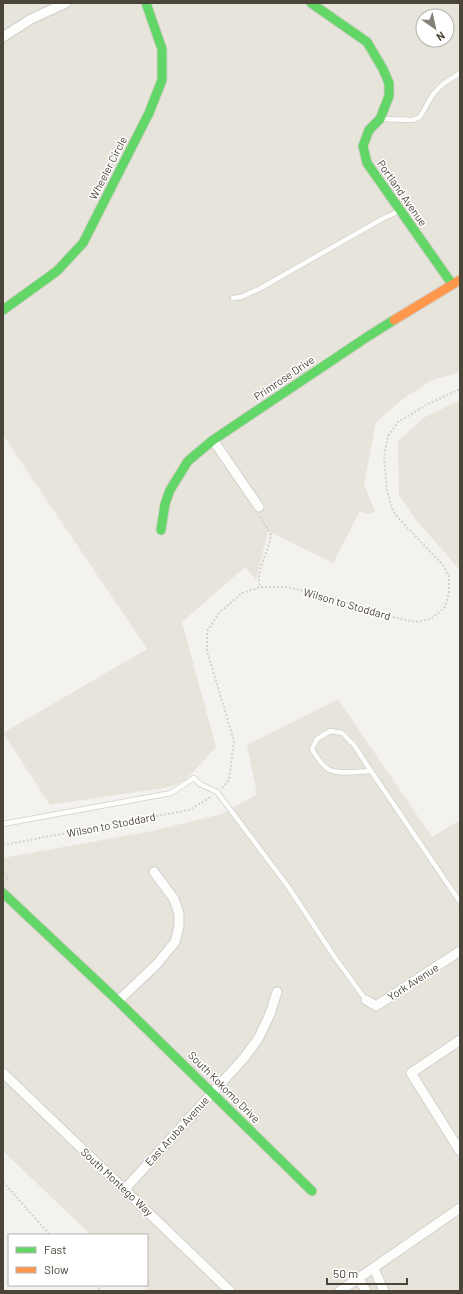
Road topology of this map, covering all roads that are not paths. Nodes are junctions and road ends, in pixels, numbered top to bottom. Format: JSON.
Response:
{"nodes":[{"id":1,"x":66,"y":3,"type":"edge"},
{"id":2,"x":146,"y":3,"type":"edge"},
{"id":3,"x":311,"y":3,"type":"edge"},
{"id":4,"x":3,"y":37,"type":"edge"},
{"id":5,"x":460,"y":73,"type":"edge"},
{"id":6,"x":380,"y":119,"type":"junction"},
{"id":7,"x":400,"y":210,"type":"junction"},
{"id":8,"x":456,"y":282,"type":"edge"},
{"id":9,"x":233,"y":298,"type":"dead end"},
{"id":10,"x":3,"y":310,"type":"edge"},
{"id":11,"x":213,"y":440,"type":"junction"},
{"id":12,"x":259,"y":507,"type":"road end"},
{"id":13,"x":161,"y":530,"type":"dead end"},
{"id":14,"x":371,"y":771,"type":"junction"},
{"id":15,"x":3,"y":824,"type":"edge"},
{"id":16,"x":154,"y":872,"type":"dead end"},
{"id":17,"x":3,"y":893,"type":"edge"},
{"id":18,"x":460,"y":902,"type":"edge"},
{"id":19,"x":460,"y":951,"type":"edge"},
{"id":20,"x":277,"y":992,"type":"dead end"},
{"id":21,"x":366,"y":1000,"type":"joint"},
{"id":22,"x":118,"y":1001,"type":"junction"},
{"id":23,"x":460,"y":1040,"type":"edge"},
{"id":24,"x":3,"y":1073,"type":"edge"},
{"id":25,"x":213,"y":1092,"type":"junction"},
{"id":26,"x":460,"y":1151,"type":"edge"},
{"id":27,"x":125,"y":1189,"type":"junction"},
{"id":28,"x":312,"y":1191,"type":"dead end"},
{"id":29,"x":460,"y":1208,"type":"edge"},
{"id":30,"x":374,"y":1269,"type":"junction"},
{"id":31,"x":359,"y":1279,"type":"junction"},
{"id":32,"x":230,"y":1291,"type":"edge"},
{"id":33,"x":340,"y":1291,"type":"edge"},
{"id":34,"x":366,"y":1291,"type":"edge"},
{"id":35,"x":384,"y":1291,"type":"edge"}],
"edges":[{"from":1,"to":4,"type":"street"},
{"from":2,"to":10,"type":"street","name":"Wheeler Circle"},
{"from":3,"to":6,"type":"street","name":"Portland Avenue"},
{"from":5,"to":6,"type":"lane"},
{"from":6,"to":7,"type":"street","name":"Portland Avenue"},
{"from":7,"to":8,"type":"street","name":"Portland Avenue"},
{"from":7,"to":9,"type":"lane"},
{"from":8,"to":11,"type":"street","name":"Primrose Drive"},
{"from":11,"to":12,"type":"street"},
{"from":11,"to":13,"type":"street","name":"Primrose Drive"},
{"from":14,"to":14,"type":"lane"},
{"from":14,"to":18,"type":"lane"},
{"from":15,"to":21,"type":"lane"},
{"from":16,"to":22,"type":"street"},
{"from":17,"to":22,"type":"street","name":"South Kokomo Drive"},
{"from":19,"to":21,"type":"street","name":"York Avenue"},
{"from":20,"to":25,"type":"street","name":"East Aruba Avenue"},
{"from":22,"to":25,"type":"street","name":"South Kokomo Drive"},
{"from":23,"to":26,"type":"street"},
{"from":24,"to":27,"type":"street","name":"South Montego Way"},
{"from":25,"to":27,"type":"street","name":"East Aruba Avenue"},
{"from":25,"to":28,"type":"street","name":"South Kokomo Drive"},
{"from":27,"to":32,"type":"street","name":"South Montego Way"},
{"from":29,"to":30,"type":"street"},
{"from":30,"to":31,"type":"street"},
{"from":30,"to":35,"type":"street"},
{"from":31,"to":33,"type":"street"},
{"from":31,"to":34,"type":"street"}]}
